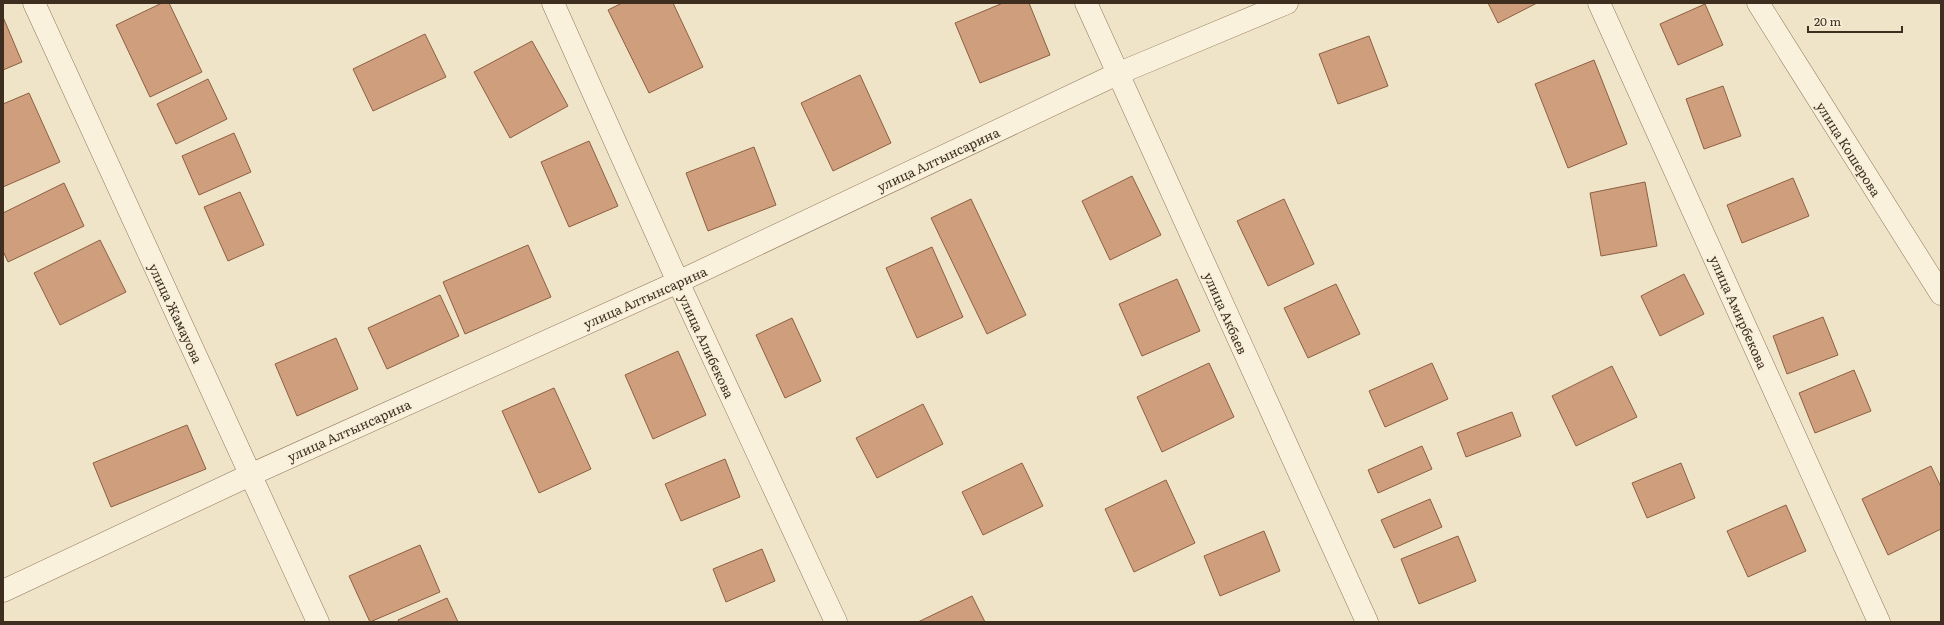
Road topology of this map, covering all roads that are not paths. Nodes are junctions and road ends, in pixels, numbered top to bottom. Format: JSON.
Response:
{"nodes":[{"id":1,"x":34,"y":3,"type":"edge"},
{"id":2,"x":553,"y":3,"type":"edge"},
{"id":3,"x":1086,"y":3,"type":"edge"},
{"id":4,"x":1287,"y":3,"type":"edge"},
{"id":5,"x":1599,"y":3,"type":"edge"},
{"id":6,"x":1758,"y":3,"type":"edge"},
{"id":7,"x":1118,"y":74,"type":"junction"},
{"id":8,"x":678,"y":282,"type":"junction"},
{"id":9,"x":1941,"y":294,"type":"edge"},
{"id":10,"x":250,"y":474,"type":"junction"},
{"id":11,"x":3,"y":591,"type":"edge"},
{"id":12,"x":318,"y":622,"type":"edge"},
{"id":13,"x":836,"y":622,"type":"edge"},
{"id":14,"x":1367,"y":622,"type":"edge"},
{"id":15,"x":1880,"y":622,"type":"edge"}],
"edges":[{"from":1,"to":10,"type":"street","name":"улица Жамауова"},
{"from":2,"to":8,"type":"street","name":"улица Алибекова"},
{"from":3,"to":7,"type":"street","name":"улица Акбаев"},
{"from":4,"to":7,"type":"street","name":"улица Алтынсарина"},
{"from":5,"to":15,"type":"street","name":"улица Амирбекова"},
{"from":6,"to":9,"type":"street","name":"улица Кошерова"},
{"from":7,"to":8,"type":"street","name":"улица Алтынсарина"},
{"from":7,"to":14,"type":"street","name":"улица Акбаев"},
{"from":8,"to":10,"type":"street","name":"улица Алтынсарина"},
{"from":8,"to":13,"type":"street","name":"улица Алибекова"},
{"from":10,"to":11,"type":"street","name":"улица Алтынсарина"},
{"from":10,"to":12,"type":"street","name":"улица Жамауова"}]}
